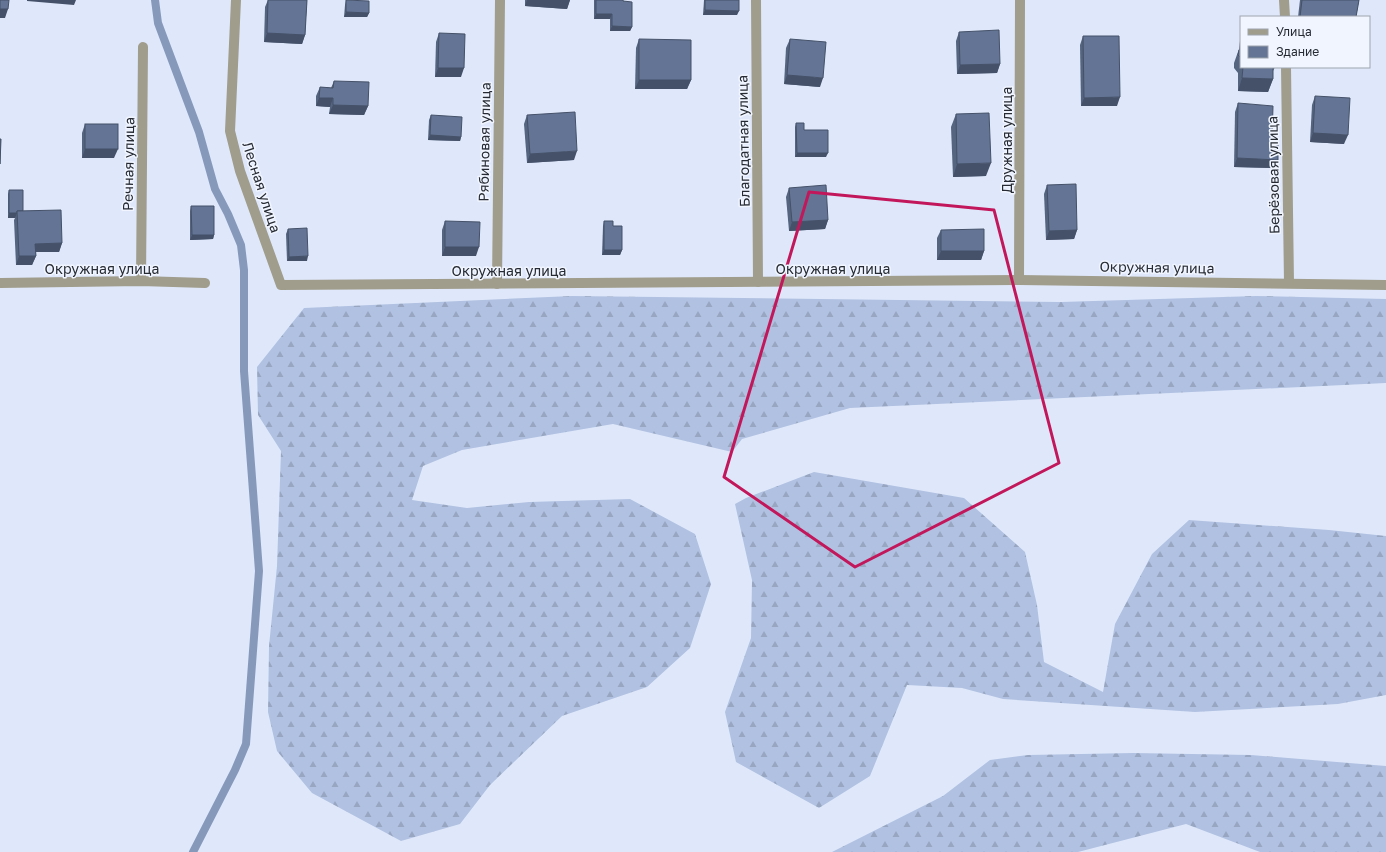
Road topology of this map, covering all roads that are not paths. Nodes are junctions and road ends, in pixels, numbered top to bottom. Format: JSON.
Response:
{"nodes":[{"id":1,"x":236,"y":0,"type":"edge"},
{"id":2,"x":500,"y":0,"type":"edge"},
{"id":3,"x":756,"y":0,"type":"edge"},
{"id":4,"x":1020,"y":0,"type":"edge"},
{"id":5,"x":1284,"y":0,"type":"edge"},
{"id":6,"x":1285,"y":16,"type":"edge"},
{"id":7,"x":144,"y":47,"type":"dead end"},
{"id":8,"x":1286,"y":68,"type":"edge"},
{"id":9,"x":1019,"y":280,"type":"junction"},
{"id":10,"x":141,"y":281,"type":"junction"},
{"id":11,"x":758,"y":282,"type":"junction"},
{"id":12,"x":0,"y":283,"type":"edge"},
{"id":13,"x":205,"y":283,"type":"dead end"},
{"id":14,"x":1289,"y":283,"type":"junction"},
{"id":15,"x":497,"y":284,"type":"junction"},
{"id":16,"x":281,"y":285,"type":"joint"},
{"id":17,"x":1386,"y":285,"type":"edge"}],
"edges":[{"from":1,"to":16,"type":"street","name":"Лесная улица"},
{"from":2,"to":15,"type":"street","name":"Рябиновая улица"},
{"from":3,"to":11,"type":"street","name":"Благодатная улица"},
{"from":4,"to":9,"type":"street","name":"Дружная улица"},
{"from":5,"to":6,"type":"street"},
{"from":7,"to":10,"type":"street","name":"Речная улица"},
{"from":8,"to":14,"type":"street","name":"Берёзовая улица"},
{"from":9,"to":11,"type":"street","name":"Окружная улица"},
{"from":9,"to":14,"type":"street","name":"Окружная улица"},
{"from":10,"to":12,"type":"street","name":"Окружная улица"},
{"from":10,"to":13,"type":"street","name":"Окружная улица"},
{"from":11,"to":15,"type":"street","name":"Окружная улица"},
{"from":14,"to":17,"type":"street","name":"Окружная улица"},
{"from":15,"to":16,"type":"street","name":"Окружная улица"}]}
